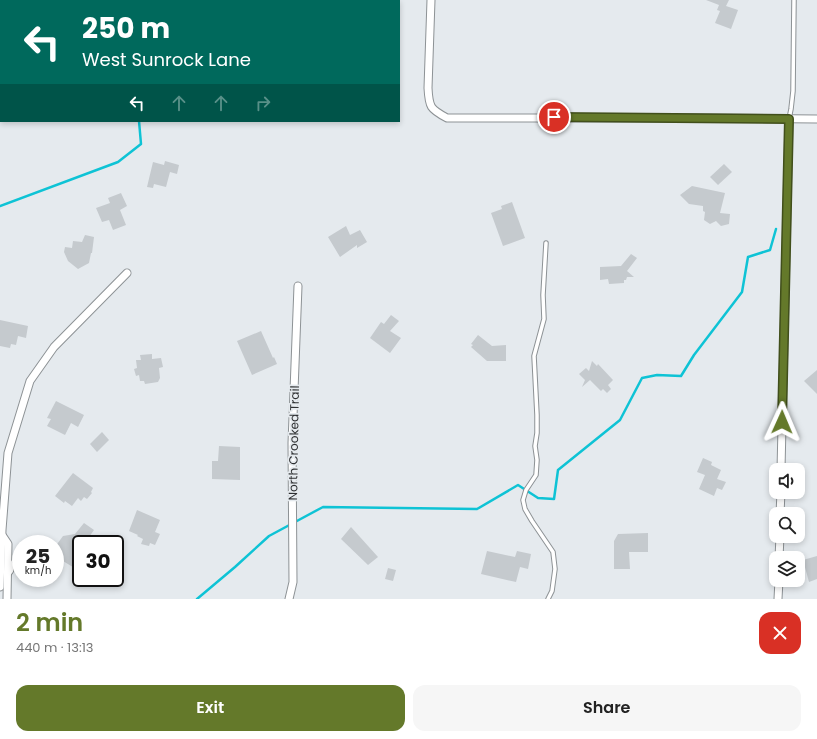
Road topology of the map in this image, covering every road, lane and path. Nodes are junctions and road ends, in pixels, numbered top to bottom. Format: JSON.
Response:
{"nodes":[{"id":1,"x":431,"y":0,"type":"edge"},
{"id":2,"x":794,"y":0,"type":"edge"},
{"id":3,"x":789,"y":119,"type":"junction"},
{"id":4,"x":817,"y":119,"type":"edge"},
{"id":5,"x":546,"y":243,"type":"dead end"},
{"id":6,"x":127,"y":273,"type":"dead end"},
{"id":7,"x":298,"y":286,"type":"dead end"},
{"id":8,"x":781,"y":463,"type":"edge"},
{"id":9,"x":3,"y":559,"type":"edge"},
{"id":10,"x":2,"y":576,"type":"edge"},
{"id":11,"x":0,"y":587,"type":"edge"},
{"id":12,"x":779,"y":587,"type":"edge"},
{"id":13,"x":7,"y":599,"type":"edge"},
{"id":14,"x":289,"y":599,"type":"edge"},
{"id":15,"x":548,"y":599,"type":"edge"},
{"id":16,"x":778,"y":599,"type":"edge"}],
"edges":[{"from":1,"to":3,"type":"street"},
{"from":2,"to":3,"type":"lane"},
{"from":3,"to":4,"type":"street"},
{"from":3,"to":8,"type":"street"},
{"from":5,"to":15,"type":"lane"},
{"from":6,"to":9,"type":"street"},
{"from":7,"to":14,"type":"street","name":"North Crooked Trail"},
{"from":9,"to":10,"type":"street"},
{"from":10,"to":11,"type":"street"},
{"from":10,"to":13,"type":"street"},
{"from":12,"to":16,"type":"street"}]}
